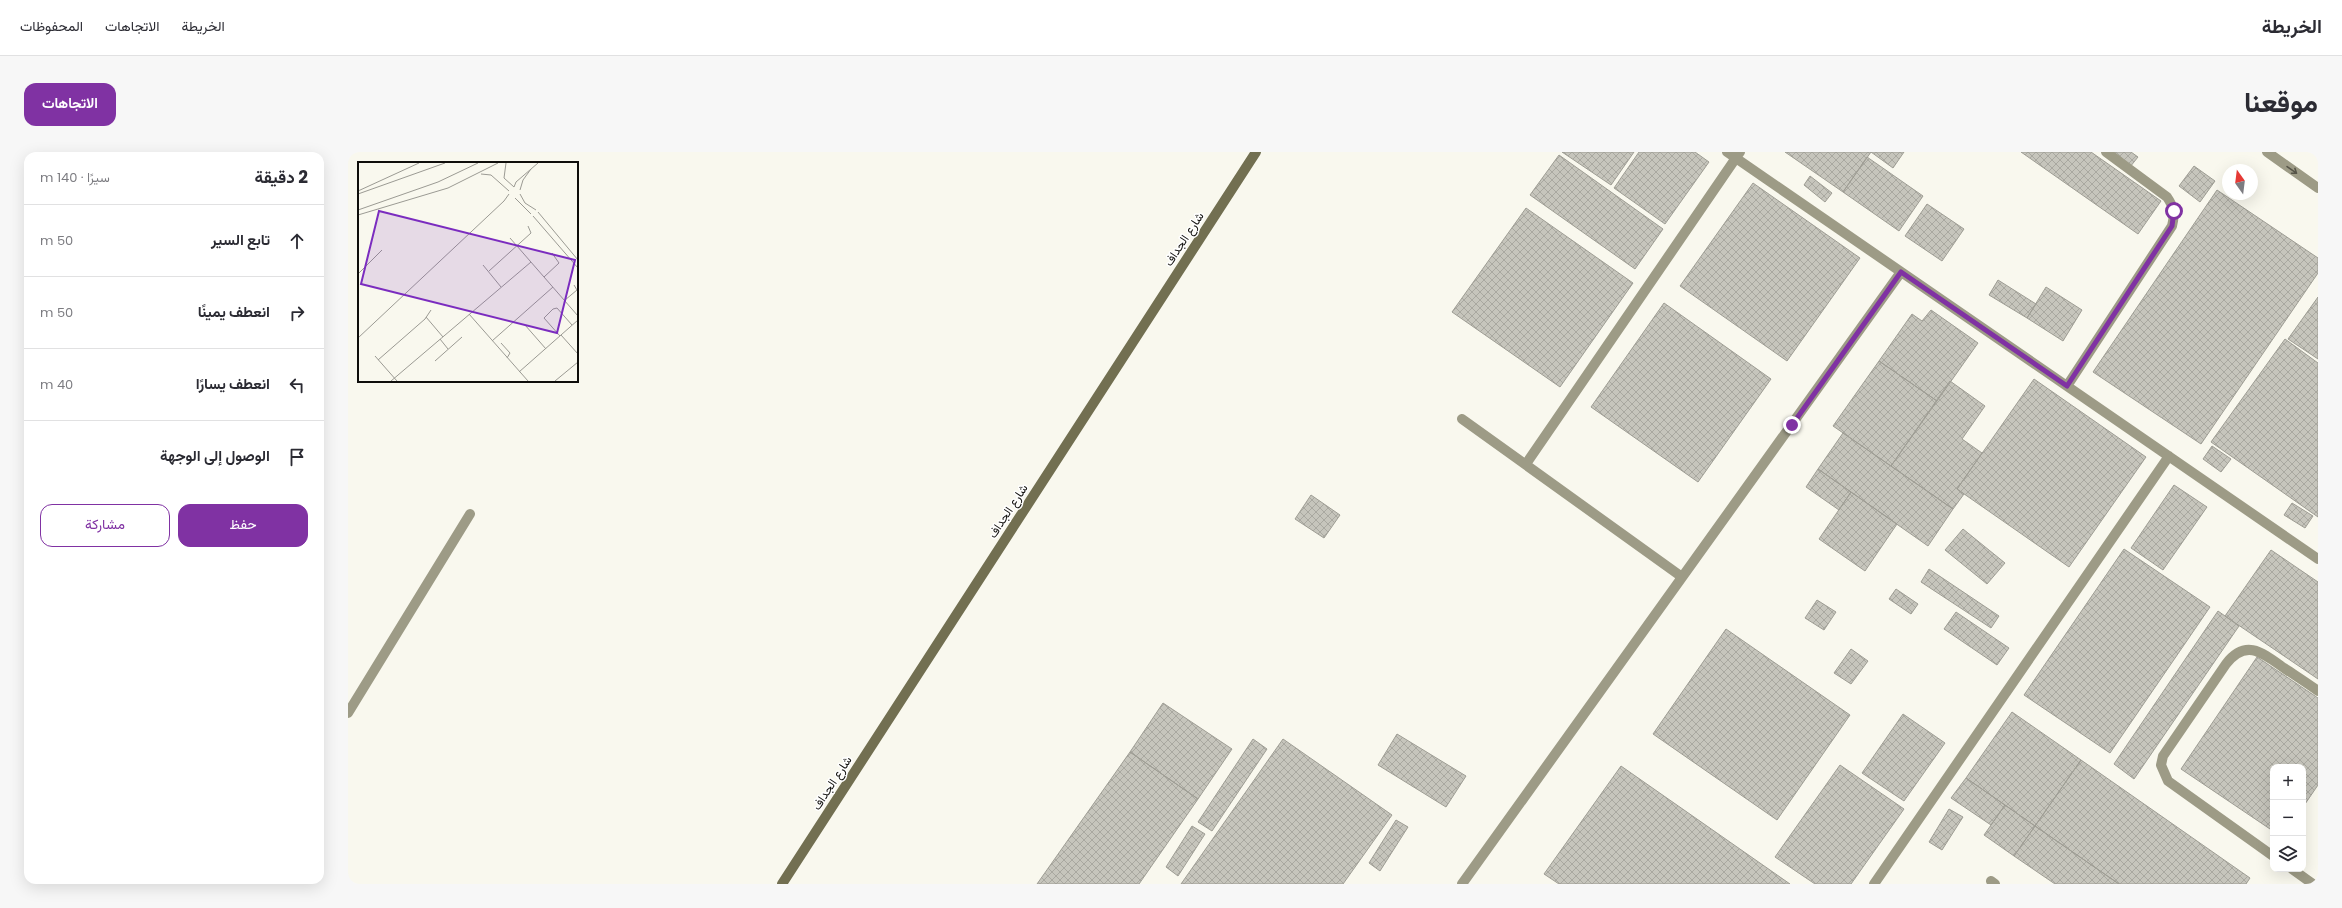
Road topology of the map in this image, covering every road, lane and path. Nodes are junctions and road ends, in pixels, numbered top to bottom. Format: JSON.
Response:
{"nodes":[{"id":1,"x":1256,"y":152,"type":"edge"},
{"id":2,"x":1727,"y":152,"type":"edge"},
{"id":3,"x":2106,"y":152,"type":"edge"},
{"id":4,"x":2267,"y":152,"type":"edge"},
{"id":5,"x":1738,"y":155,"type":"edge"},
{"id":6,"x":2318,"y":188,"type":"edge"},
{"id":7,"x":1901,"y":272,"type":"junction"},
{"id":8,"x":2067,"y":386,"type":"junction"},
{"id":9,"x":1462,"y":419,"type":"dead end"},
{"id":10,"x":2169,"y":456,"type":"junction"},
{"id":11,"x":1526,"y":464,"type":"junction"},
{"id":12,"x":470,"y":514,"type":"dead end"},
{"id":13,"x":2318,"y":558,"type":"edge"},
{"id":14,"x":1682,"y":577,"type":"junction"},
{"id":15,"x":2318,"y":691,"type":"edge"},
{"id":16,"x":348,"y":713,"type":"edge"},
{"id":17,"x":2270,"y":854,"type":"edge"},
{"id":18,"x":2296,"y":872,"type":"edge"},
{"id":19,"x":782,"y":884,"type":"edge"},
{"id":20,"x":1462,"y":884,"type":"edge"},
{"id":21,"x":1874,"y":884,"type":"edge"},
{"id":22,"x":2313,"y":884,"type":"edge"}],
"edges":[{"from":1,"to":19,"type":"street","name":"شارع الجداف"},
{"from":2,"to":5,"type":"lane"},
{"from":3,"to":8,"type":"lane"},
{"from":4,"to":6,"type":"lane","one_way":true},
{"from":5,"to":7,"type":"lane"},
{"from":5,"to":11,"type":"lane"},
{"from":7,"to":8,"type":"lane"},
{"from":7,"to":14,"type":"lane"},
{"from":8,"to":10,"type":"lane"},
{"from":9,"to":11,"type":"lane"},
{"from":10,"to":13,"type":"lane"},
{"from":10,"to":21,"type":"lane"},
{"from":11,"to":14,"type":"lane"},
{"from":12,"to":16,"type":"lane"},
{"from":14,"to":20,"type":"lane"},
{"from":15,"to":17,"type":"lane"},
{"from":18,"to":22,"type":"lane"}]}
